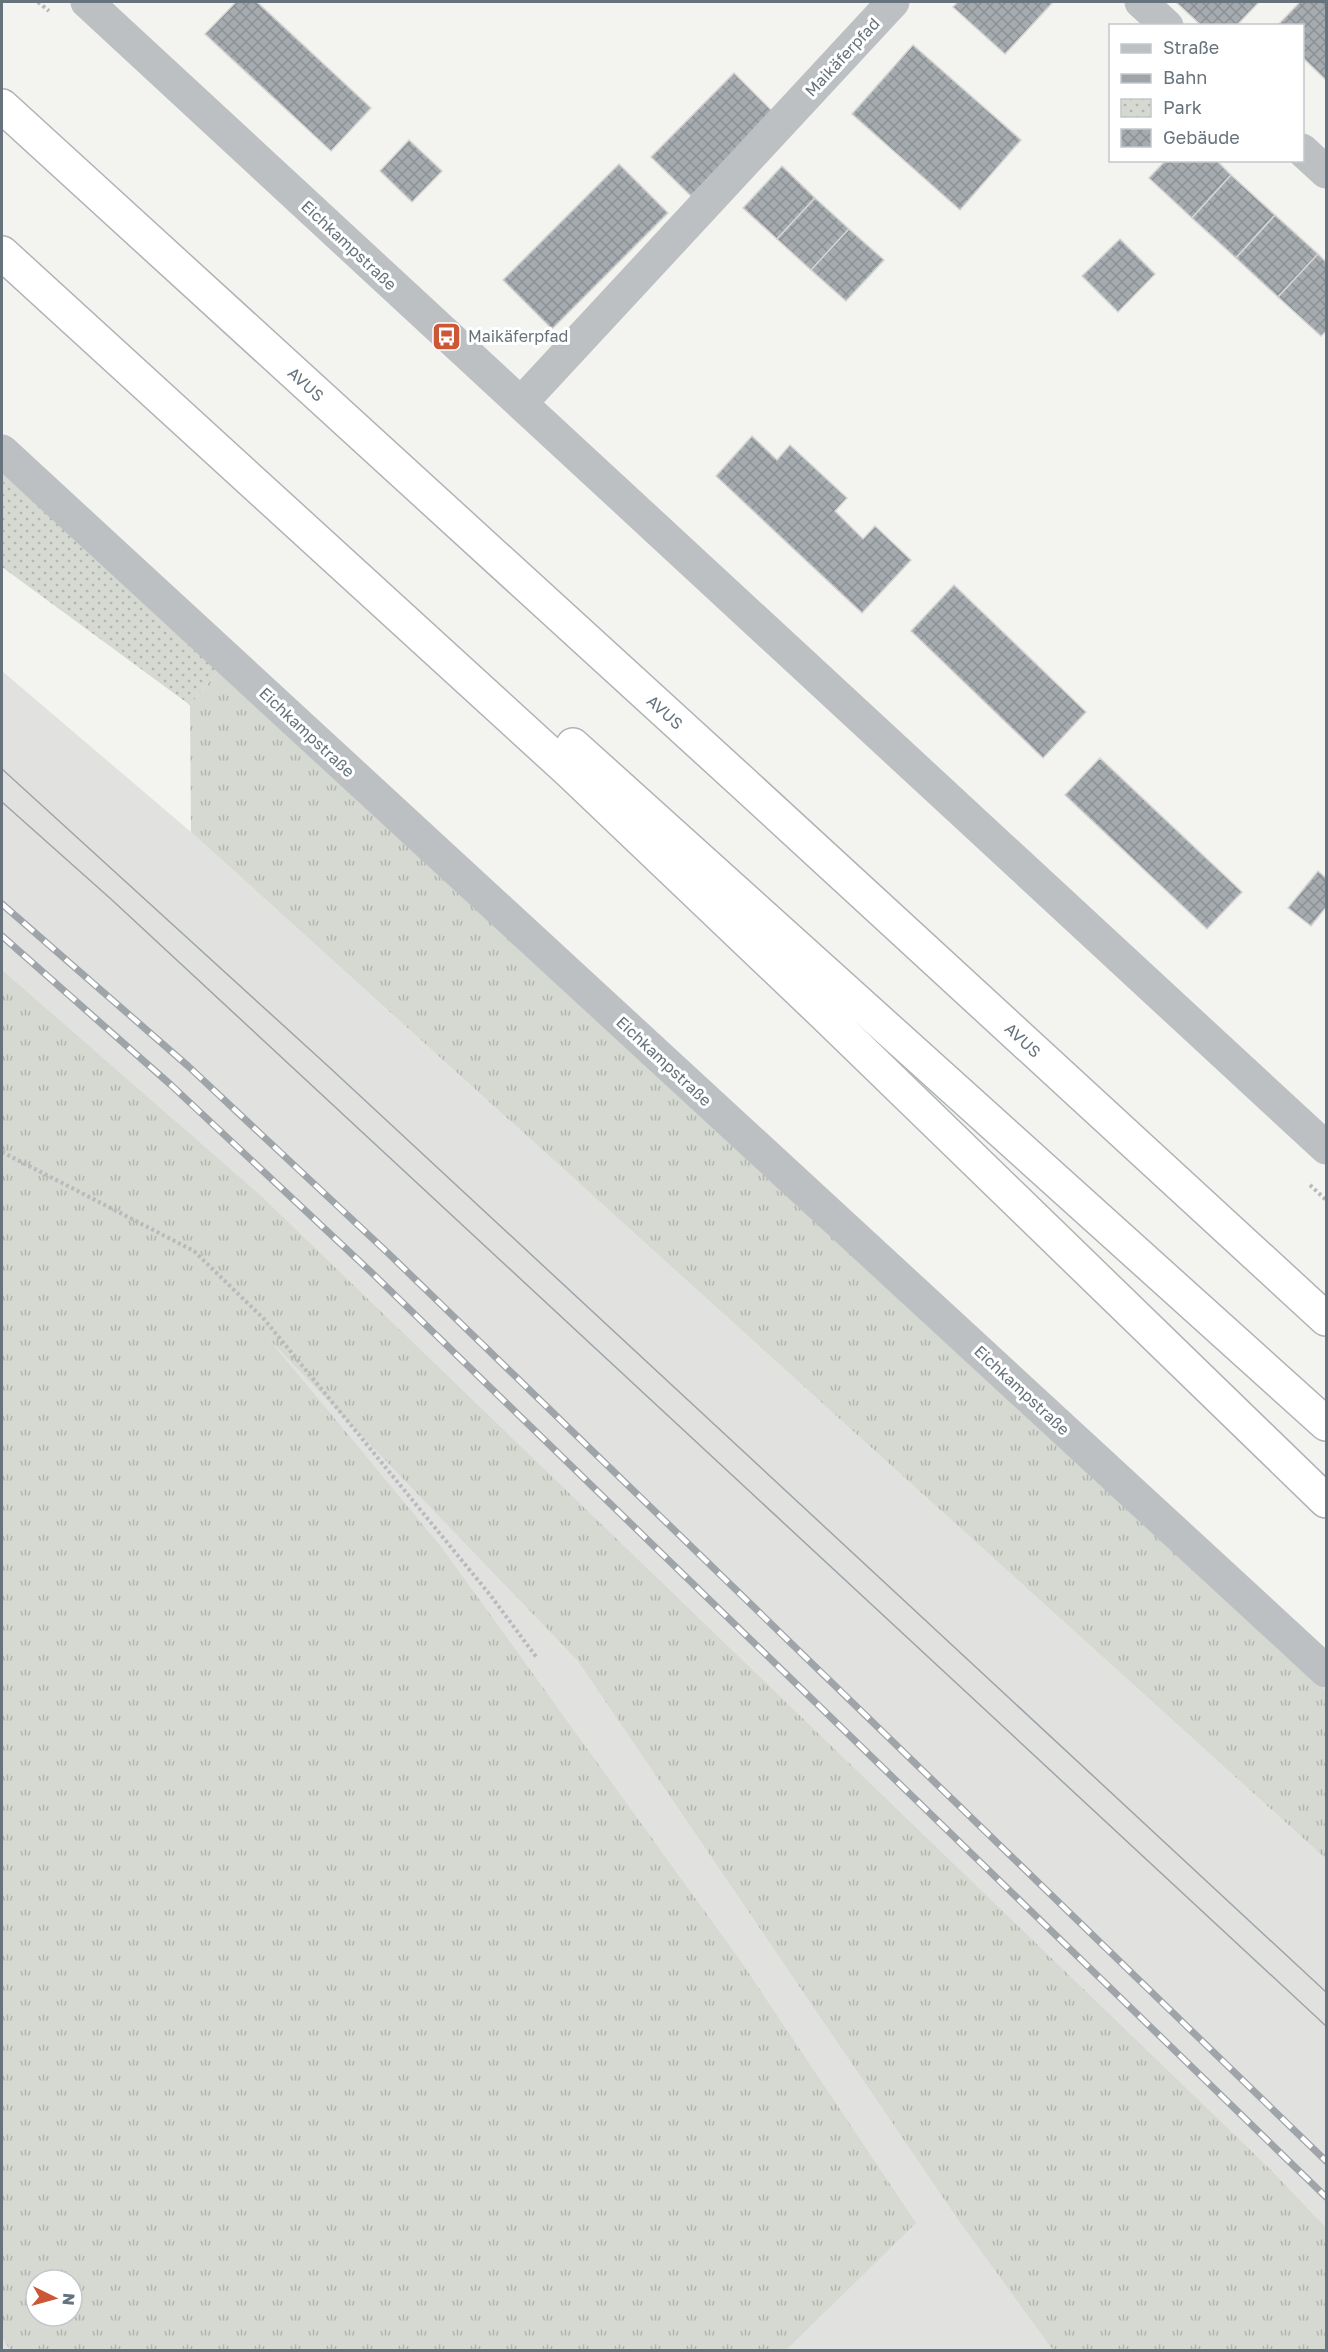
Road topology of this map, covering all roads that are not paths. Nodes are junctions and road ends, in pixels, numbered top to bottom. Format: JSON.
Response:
{"nodes":[{"id":1,"x":87,"y":2,"type":"edge"},
{"id":2,"x":893,"y":2,"type":"edge"},
{"id":3,"x":1141,"y":2,"type":"edge"},
{"id":4,"x":1165,"y":24,"type":"edge"},
{"id":5,"x":2,"y":106,"type":"edge"},
{"id":6,"x":1304,"y":152,"type":"edge"},
{"id":7,"x":1326,"y":172,"type":"edge"},
{"id":8,"x":2,"y":230,"type":"edge"},
{"id":9,"x":2,"y":253,"type":"edge"},
{"id":10,"x":521,"y":403,"type":"junction"},
{"id":11,"x":2,"y":451,"type":"edge"},
{"id":12,"x":1326,"y":1148,"type":"edge"},
{"id":13,"x":1326,"y":1319,"type":"edge"},
{"id":14,"x":1326,"y":1424,"type":"edge"},
{"id":15,"x":1326,"y":1501,"type":"edge"},
{"id":16,"x":1326,"y":1671,"type":"edge"}],
"edges":[{"from":1,"to":10,"type":"street","name":"Eichkampstraße"},
{"from":2,"to":10,"type":"street","name":"Maikäferpfad"},
{"from":3,"to":4,"type":"street"},
{"from":5,"to":13,"type":"highway","name":"AVUS"},
{"from":6,"to":7,"type":"street"},
{"from":8,"to":14,"type":"highway"},
{"from":9,"to":15,"type":"highway"},
{"from":10,"to":12,"type":"street","name":"Eichkampstraße"},
{"from":11,"to":16,"type":"street","name":"Eichkampstraße"}]}
